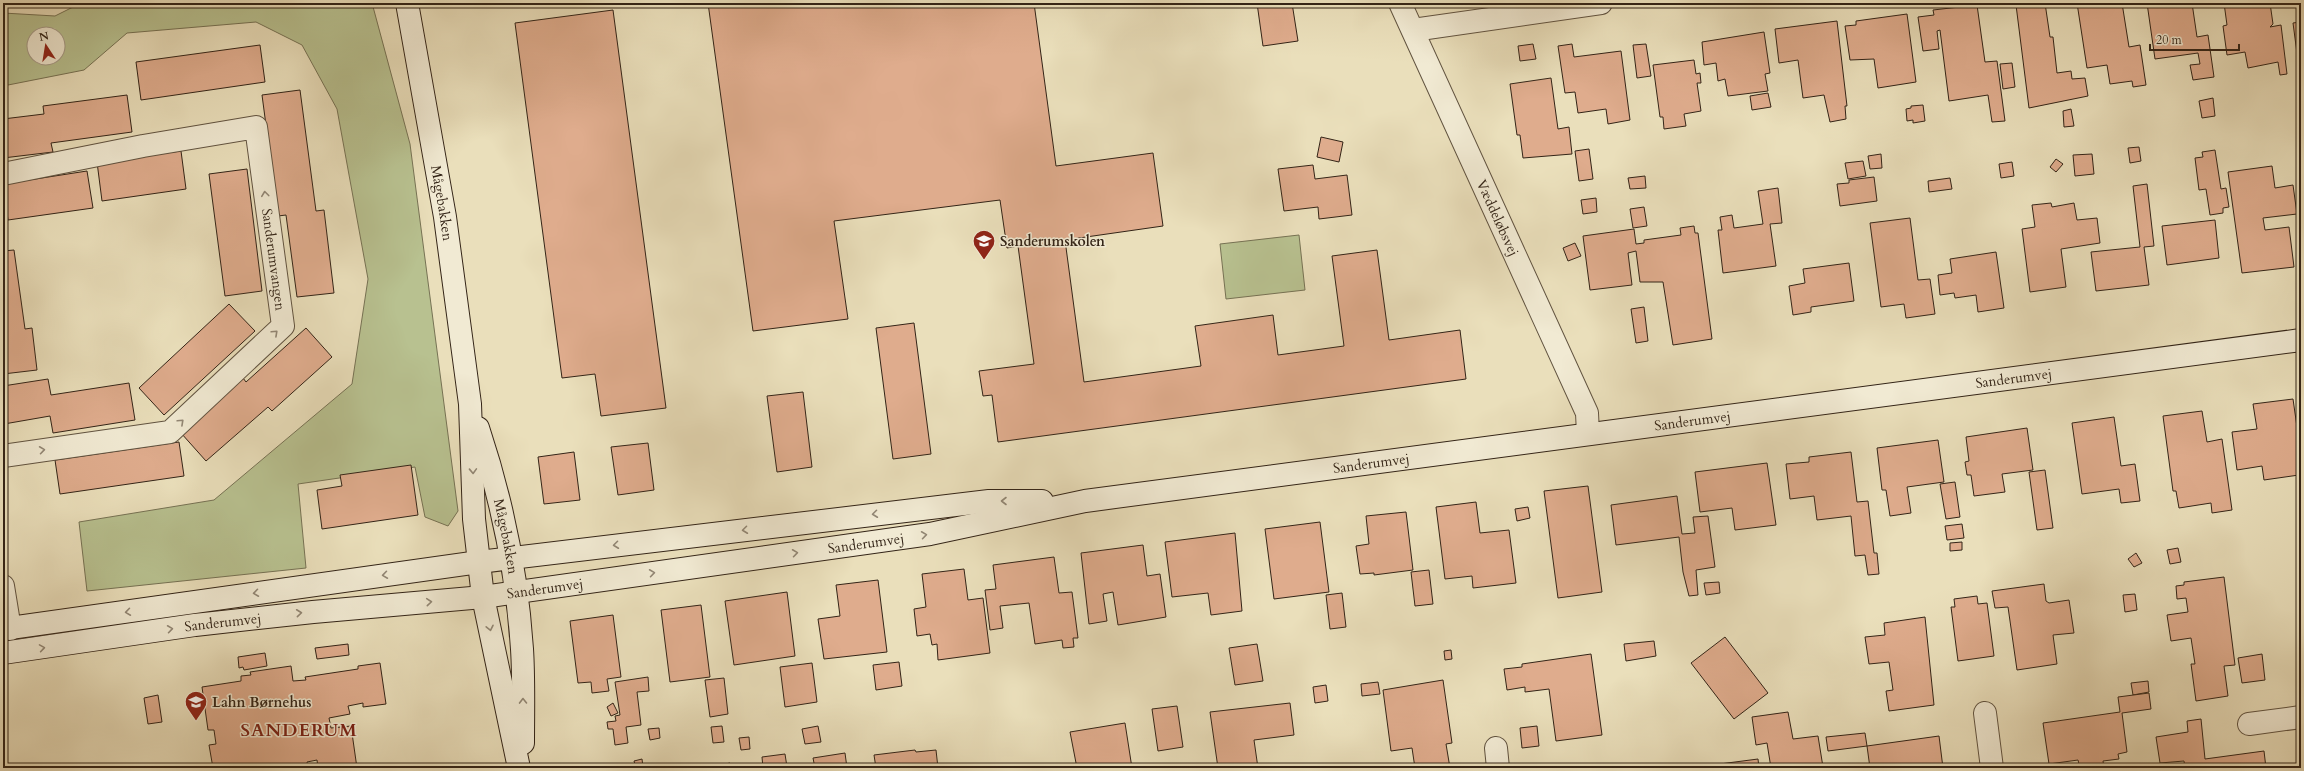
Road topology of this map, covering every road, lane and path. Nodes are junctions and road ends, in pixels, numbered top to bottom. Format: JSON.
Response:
{"nodes":[{"id":1,"x":407,"y":3,"type":"edge"},
{"id":2,"x":1400,"y":3,"type":"edge"},
{"id":3,"x":1598,"y":3,"type":"edge"},
{"id":4,"x":1413,"y":30,"type":"junction"},
{"id":5,"x":3,"y":174,"type":"edge"},
{"id":6,"x":2301,"y":340,"type":"edge"},
{"id":7,"x":470,"y":404,"type":"junction"},
{"id":8,"x":1588,"y":434,"type":"junction"},
{"id":9,"x":3,"y":456,"type":"edge"},
{"id":10,"x":1085,"y":501,"type":"junction"},
{"id":11,"x":512,"y":558,"type":"junction"},
{"id":12,"x":479,"y":562,"type":"junction"},
{"id":13,"x":3,"y":586,"type":"edge"},
{"id":14,"x":517,"y":592,"type":"junction"},
{"id":15,"x":484,"y":597,"type":"junction"},
{"id":16,"x":6,"y":629,"type":"edge"},
{"id":17,"x":3,"y":653,"type":"edge"},
{"id":18,"x":1985,"y":713,"type":"dead end"},
{"id":19,"x":2301,"y":717,"type":"edge"},
{"id":20,"x":2249,"y":724,"type":"dead end"},
{"id":21,"x":519,"y":768,"type":"edge"},
{"id":22,"x":524,"y":768,"type":"edge"},
{"id":23,"x":1992,"y":768,"type":"edge"}],
"edges":[{"from":1,"to":7,"type":"street","name":"Mågebakken"},
{"from":2,"to":4,"type":"street","name":"Væddeløbsvej"},
{"from":3,"to":4,"type":"street"},
{"from":4,"to":8,"type":"street","name":"Væddeløbsvej"},
{"from":9,"to":5,"type":"street","name":"Sanderumvangen","one_way":true},
{"from":6,"to":8,"type":"street","name":"Sanderumvej"},
{"from":7,"to":11,"type":"street","name":"Mågebakken"},
{"from":7,"to":12,"type":"street","name":"Mågebakken","one_way":true},
{"from":8,"to":10,"type":"street","name":"Sanderumvej"},
{"from":10,"to":11,"type":"street","name":"Sanderumvej","one_way":true},
{"from":14,"to":10,"type":"street","name":"Sanderumvej","one_way":true},
{"from":11,"to":12,"type":"street","name":"Sanderumvej"},
{"from":11,"to":14,"type":"street","name":"Mågebakken"},
{"from":12,"to":15,"type":"street","name":"Mågebakken"},
{"from":12,"to":16,"type":"street","name":"Sanderumvej","one_way":true},
{"from":13,"to":16,"type":"street"},
{"from":14,"to":15,"type":"street","name":"Sanderumvej"},
{"from":22,"to":14,"type":"street","name":"Mågebakken","one_way":true},
{"from":17,"to":15,"type":"street","name":"Sanderumvej","one_way":true},
{"from":15,"to":21,"type":"street","name":"Mågebakken","one_way":true},
{"from":18,"to":23,"type":"street"},
{"from":19,"to":20,"type":"street"}]}
